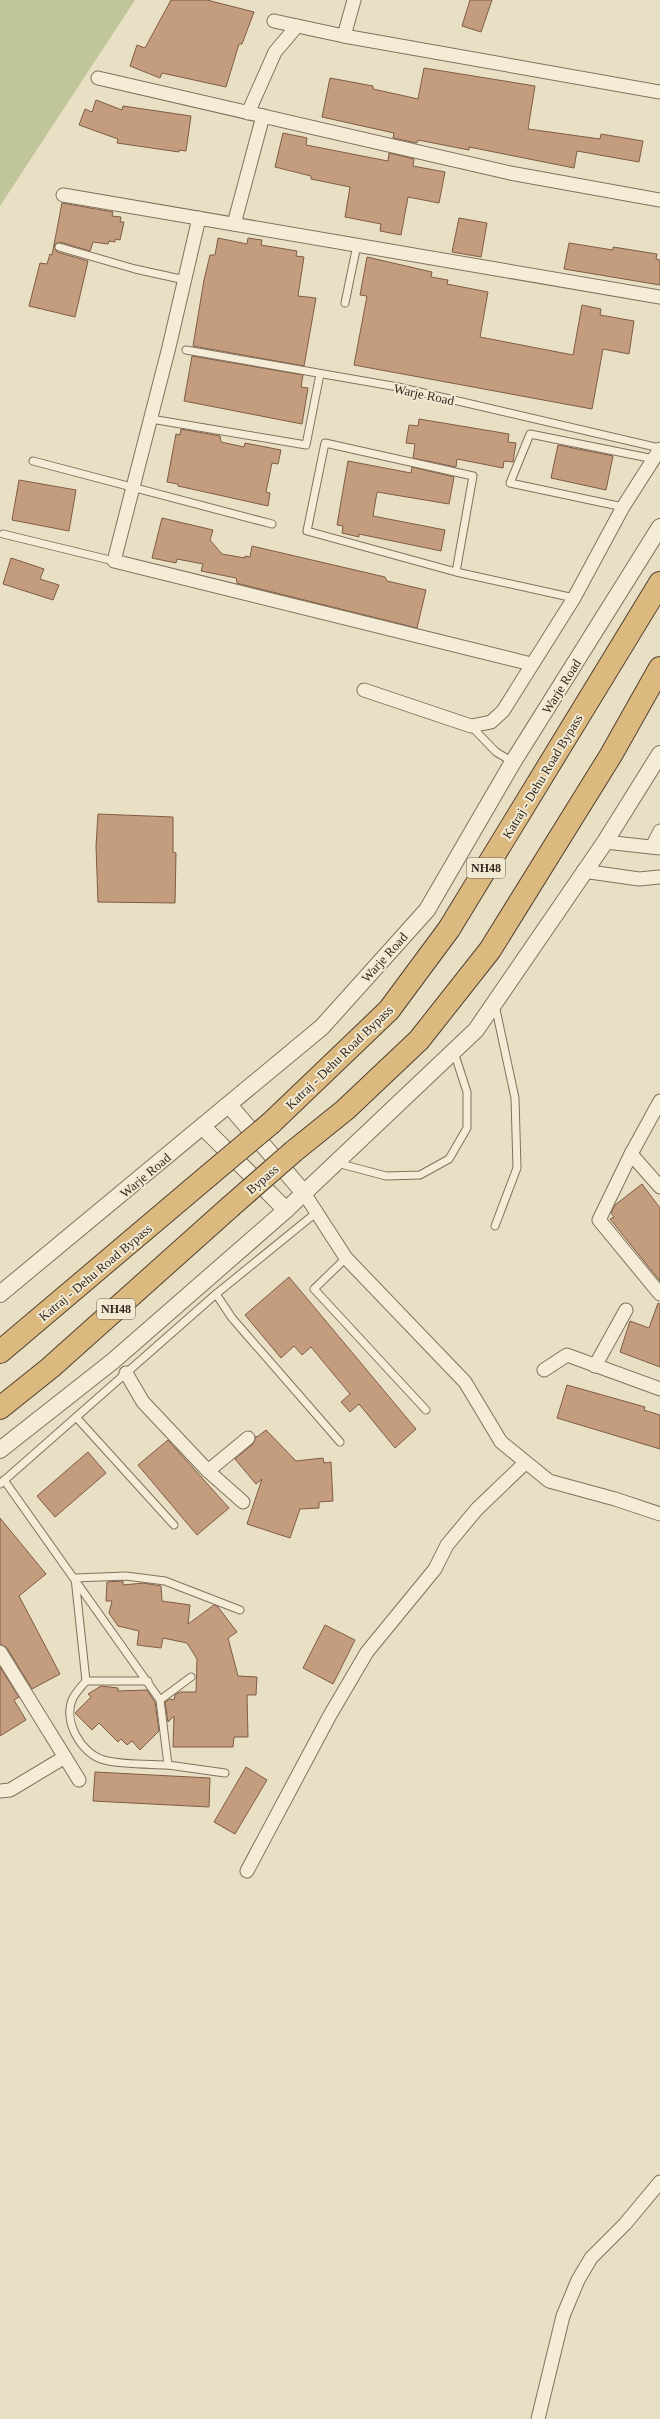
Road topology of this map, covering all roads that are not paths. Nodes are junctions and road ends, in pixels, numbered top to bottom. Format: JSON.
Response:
{"nodes":[{"id":1,"x":354,"y":0,"type":"edge"},
{"id":2,"x":274,"y":21,"type":"dead end"},
{"id":3,"x":297,"y":26,"type":"junction"},
{"id":4,"x":344,"y":36,"type":"junction"},
{"id":5,"x":98,"y":78,"type":"dead end"},
{"id":6,"x":660,"y":92,"type":"edge"},
{"id":7,"x":248,"y":113,"type":"junction"},
{"id":8,"x":263,"y":116,"type":"junction"},
{"id":9,"x":63,"y":195,"type":"dead end"},
{"id":10,"x":660,"y":200,"type":"edge"},
{"id":11,"x":199,"y":218,"type":"junction"},
{"id":12,"x":234,"y":224,"type":"junction"},
{"id":13,"x":358,"y":245,"type":"junction"},
{"id":14,"x":60,"y":247,"type":"dead end"},
{"id":15,"x":185,"y":280,"type":"junction"},
{"id":16,"x":660,"y":297,"type":"edge"},
{"id":17,"x":345,"y":303,"type":"dead end"},
{"id":18,"x":186,"y":350,"type":"dead end"},
{"id":19,"x":320,"y":374,"type":"junction"},
{"id":20,"x":151,"y":419,"type":"junction"},
{"id":21,"x":658,"y":452,"type":"edge"},
{"id":22,"x":33,"y":461,"type":"dead end"},
{"id":23,"x":132,"y":488,"type":"junction"},
{"id":24,"x":623,"y":507,"type":"junction"},
{"id":25,"x":272,"y":524,"type":"dead end"},
{"id":26,"x":660,"y":527,"type":"edge"},
{"id":27,"x":3,"y":534,"type":"dead end"},
{"id":28,"x":114,"y":561,"type":"junction"},
{"id":29,"x":456,"y":572,"type":"junction"},
{"id":30,"x":660,"y":583,"type":"edge"},
{"id":31,"x":574,"y":598,"type":"junction"},
{"id":32,"x":531,"y":664,"type":"junction"},
{"id":33,"x":660,"y":668,"type":"edge"},
{"id":34,"x":364,"y":690,"type":"dead end"},
{"id":35,"x":471,"y":726,"type":"junction"},
{"id":36,"x":660,"y":754,"type":"edge"},
{"id":37,"x":513,"y":762,"type":"junction"},
{"id":38,"x":660,"y":831,"type":"edge"},
{"id":39,"x":605,"y":842,"type":"junction"},
{"id":40,"x":656,"y":847,"type":"edge"},
{"id":41,"x":583,"y":871,"type":"junction"},
{"id":42,"x":660,"y":877,"type":"edge"},
{"id":43,"x":494,"y":1004,"type":"junction"},
{"id":44,"x":454,"y":1051,"type":"junction"},
{"id":45,"x":660,"y":1101,"type":"edge"},
{"id":46,"x":229,"y":1105,"type":"junction"},
{"id":47,"x":203,"y":1127,"type":"junction"},
{"id":48,"x":632,"y":1154,"type":"junction"},
{"id":49,"x":335,"y":1162,"type":"junction"},
{"id":50,"x":660,"y":1187,"type":"edge"},
{"id":51,"x":304,"y":1193,"type":"junction"},
{"id":52,"x":286,"y":1210,"type":"junction"},
{"id":53,"x":317,"y":1212,"type":"junction"},
{"id":54,"x":494,"y":1226,"type":"dead end"},
{"id":55,"x":346,"y":1258,"type":"junction"},
{"id":56,"x":0,"y":1294,"type":"edge"},
{"id":57,"x":216,"y":1294,"type":"junction"},
{"id":58,"x":660,"y":1294,"type":"edge"},
{"id":59,"x":626,"y":1310,"type":"dead end"},
{"id":60,"x":0,"y":1352,"type":"edge"},
{"id":61,"x":595,"y":1366,"type":"junction"},
{"id":62,"x":544,"y":1370,"type":"dead end"},
{"id":63,"x":126,"y":1373,"type":"junction"},
{"id":64,"x":660,"y":1389,"type":"edge"},
{"id":65,"x":0,"y":1408,"type":"edge"},
{"id":66,"x":426,"y":1410,"type":"dead end"},
{"id":67,"x":76,"y":1417,"type":"junction"},
{"id":68,"x":248,"y":1438,"type":"dead end"},
{"id":69,"x":340,"y":1442,"type":"dead end"},
{"id":70,"x":0,"y":1450,"type":"edge"},
{"id":71,"x":525,"y":1463,"type":"junction"},
{"id":72,"x":208,"y":1471,"type":"junction"},
{"id":73,"x":2,"y":1482,"type":"edge"},
{"id":74,"x":243,"y":1502,"type":"dead end"},
{"id":75,"x":660,"y":1514,"type":"edge"},
{"id":76,"x":174,"y":1525,"type":"dead end"},
{"id":77,"x":75,"y":1578,"type":"junction"},
{"id":78,"x":240,"y":1610,"type":"dead end"},
{"id":79,"x":0,"y":1652,"type":"edge"},
{"id":80,"x":191,"y":1677,"type":"dead end"},
{"id":81,"x":86,"y":1681,"type":"junction"},
{"id":82,"x":148,"y":1682,"type":"junction"},
{"id":83,"x":160,"y":1700,"type":"junction"},
{"id":84,"x":65,"y":1757,"type":"junction"},
{"id":85,"x":168,"y":1765,"type":"junction"},
{"id":86,"x":225,"y":1773,"type":"dead end"},
{"id":87,"x":79,"y":1780,"type":"dead end"},
{"id":88,"x":0,"y":1791,"type":"edge"},
{"id":89,"x":247,"y":1871,"type":"dead end"},
{"id":90,"x":660,"y":2182,"type":"edge"},
{"id":91,"x":538,"y":2419,"type":"edge"}],
"edges":[{"from":1,"to":4,"type":"street"},
{"from":2,"to":3,"type":"street"},
{"from":3,"to":4,"type":"street"},
{"from":3,"to":7,"type":"street"},
{"from":4,"to":6,"type":"street"},
{"from":5,"to":7,"type":"street"},
{"from":7,"to":8,"type":"street"},
{"from":8,"to":10,"type":"street"},
{"from":8,"to":12,"type":"street"},
{"from":9,"to":11,"type":"street"},
{"from":11,"to":12,"type":"street"},
{"from":11,"to":15,"type":"street"},
{"from":12,"to":13,"type":"street"},
{"from":13,"to":16,"type":"street"},
{"from":13,"to":17,"type":"lane"},
{"from":14,"to":15,"type":"lane"},
{"from":15,"to":20,"type":"street"},
{"from":18,"to":19,"type":"lane","name":"Warje Road"},
{"from":19,"to":20,"type":"lane"},
{"from":19,"to":21,"type":"lane","name":"Warje Road"},
{"from":20,"to":23,"type":"street"},
{"from":21,"to":24,"type":"street"},
{"from":21,"to":24,"type":"lane"},
{"from":22,"to":23,"type":"lane"},
{"from":23,"to":25,"type":"lane"},
{"from":23,"to":28,"type":"street"},
{"from":24,"to":31,"type":"street"},
{"from":26,"to":37,"type":"street","name":"Warje Road"},
{"from":27,"to":28,"type":"lane"},
{"from":28,"to":32,"type":"street"},
{"from":29,"to":29,"type":"lane"},
{"from":29,"to":31,"type":"lane"},
{"from":30,"to":60,"type":"highway","name":"Katraj - Dehu Road Bypass","number":"NH48","bridge":true},
{"from":31,"to":32,"type":"street"},
{"from":32,"to":35,"type":"street"},
{"from":33,"to":65,"type":"highway","name":"Bypass","number":"NH48","bridge":true},
{"from":34,"to":35,"type":"street"},
{"from":35,"to":37,"type":"lane"},
{"from":36,"to":39,"type":"street"},
{"from":37,"to":46,"type":"street","name":"Warje Road"},
{"from":38,"to":40,"type":"street"},
{"from":39,"to":40,"type":"street"},
{"from":39,"to":41,"type":"street"},
{"from":41,"to":42,"type":"street"},
{"from":41,"to":43,"type":"street"},
{"from":43,"to":44,"type":"street"},
{"from":43,"to":54,"type":"lane"},
{"from":44,"to":49,"type":"street"},
{"from":44,"to":49,"type":"lane"},
{"from":45,"to":48,"type":"street"},
{"from":46,"to":47,"type":"street","name":"Warje Road"},
{"from":46,"to":51,"type":"street"},
{"from":47,"to":52,"type":"street"},
{"from":47,"to":56,"type":"street","name":"Warje Road"},
{"from":48,"to":50,"type":"street"},
{"from":48,"to":58,"type":"street"},
{"from":49,"to":51,"type":"street"},
{"from":51,"to":52,"type":"street"},
{"from":51,"to":53,"type":"street"},
{"from":52,"to":70,"type":"street"},
{"from":53,"to":55,"type":"street"},
{"from":53,"to":57,"type":"lane"},
{"from":55,"to":66,"type":"lane"},
{"from":55,"to":71,"type":"street"},
{"from":57,"to":63,"type":"lane"},
{"from":57,"to":69,"type":"lane"},
{"from":59,"to":61,"type":"street"},
{"from":61,"to":62,"type":"street"},
{"from":61,"to":64,"type":"street"},
{"from":63,"to":67,"type":"lane"},
{"from":63,"to":72,"type":"street"},
{"from":67,"to":73,"type":"lane"},
{"from":67,"to":76,"type":"lane"},
{"from":68,"to":72,"type":"street"},
{"from":71,"to":75,"type":"street"},
{"from":71,"to":89,"type":"street"},
{"from":72,"to":74,"type":"street"},
{"from":73,"to":77,"type":"lane"},
{"from":77,"to":78,"type":"lane"},
{"from":77,"to":81,"type":"lane"},
{"from":77,"to":82,"type":"lane"},
{"from":79,"to":84,"type":"street"},
{"from":80,"to":83,"type":"lane"},
{"from":81,"to":82,"type":"lane"},
{"from":81,"to":85,"type":"lane"},
{"from":82,"to":83,"type":"lane"},
{"from":83,"to":85,"type":"lane"},
{"from":84,"to":87,"type":"street"},
{"from":84,"to":88,"type":"street"},
{"from":85,"to":86,"type":"lane"},
{"from":90,"to":91,"type":"street"}]}
